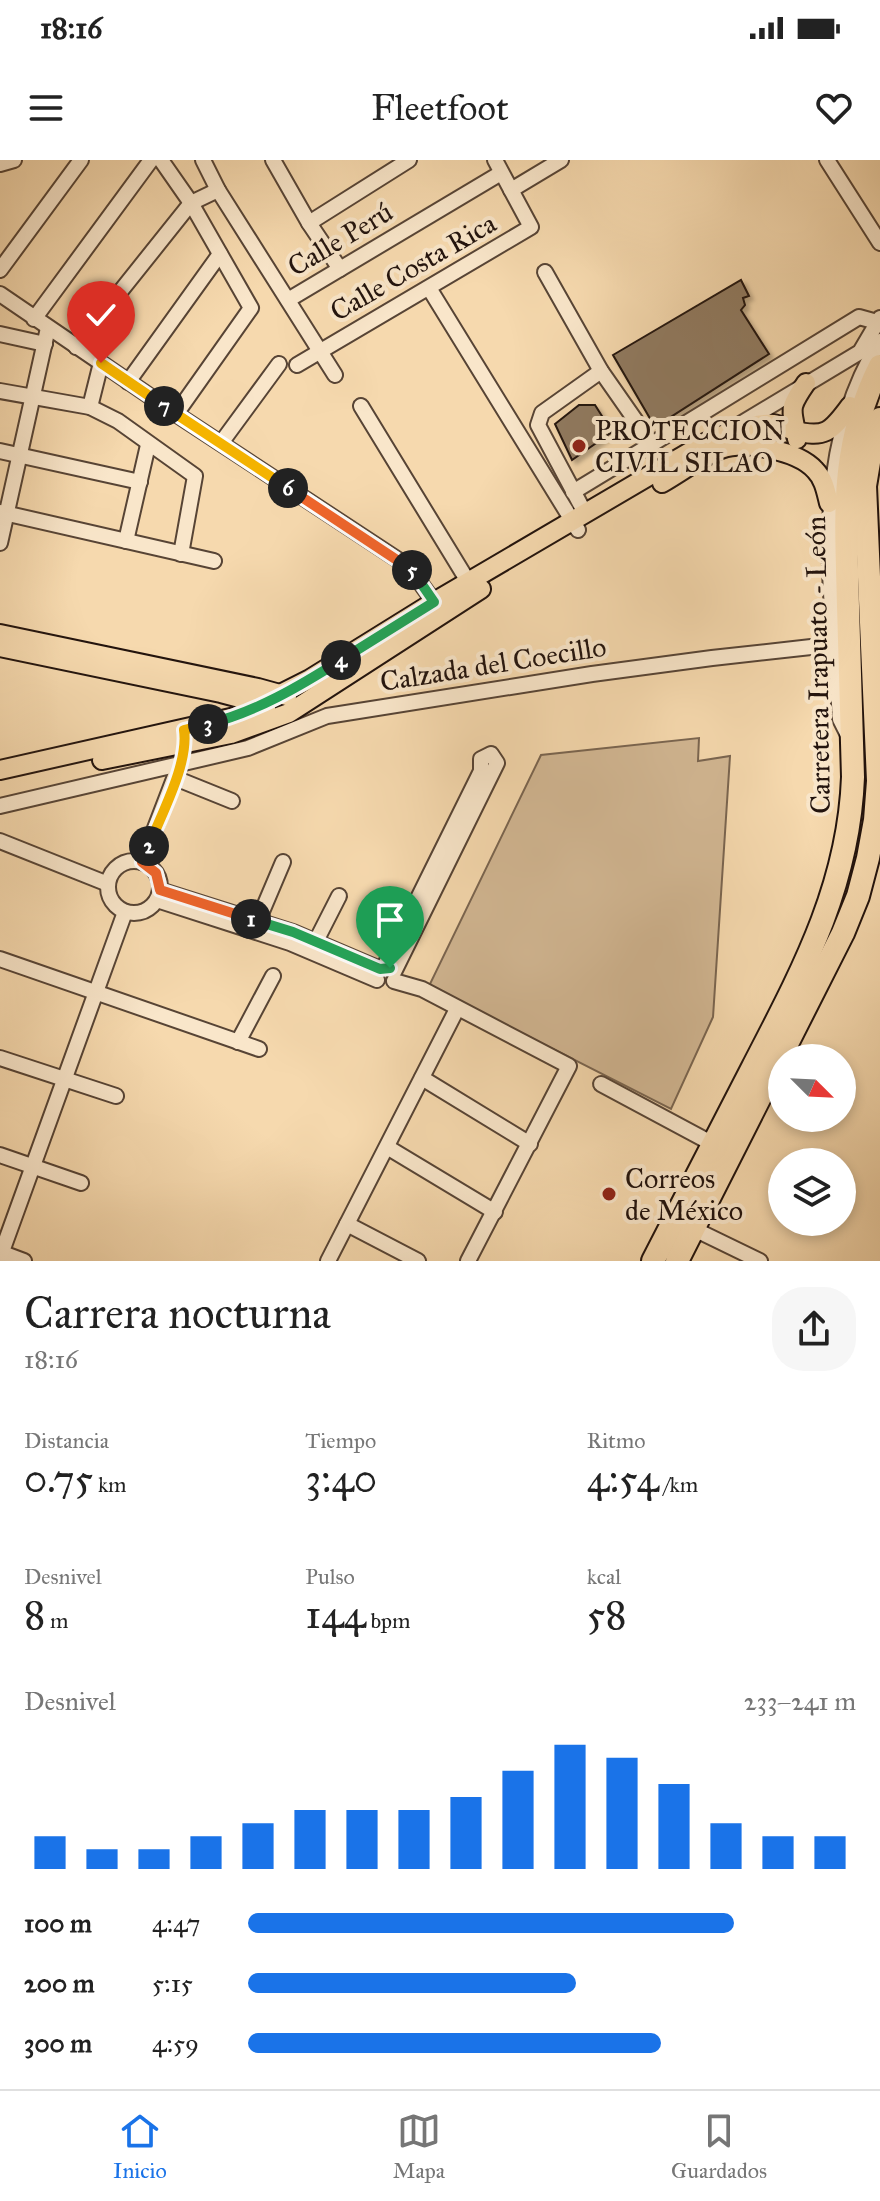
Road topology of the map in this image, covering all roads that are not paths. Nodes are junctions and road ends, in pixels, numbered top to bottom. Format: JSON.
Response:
{"nodes":[{"id":1,"x":81,"y":160,"type":"edge"},
{"id":2,"x":151,"y":160,"type":"edge"},
{"id":3,"x":203,"y":160,"type":"edge"},
{"id":4,"x":273,"y":160,"type":"edge"},
{"id":5,"x":409,"y":160,"type":"edge"},
{"id":6,"x":561,"y":160,"type":"edge"},
{"id":7,"x":827,"y":160,"type":"edge"},
{"id":8,"x":169,"y":163,"type":"edge"},
{"id":9,"x":498,"y":167,"type":"edge"},
{"id":10,"x":218,"y":190,"type":"junction"},
{"id":11,"x":511,"y":190,"type":"junction"},
{"id":12,"x":191,"y":203,"type":"junction"},
{"id":13,"x":309,"y":223,"type":"junction"},
{"id":14,"x":880,"y":243,"type":"edge"},
{"id":15,"x":220,"y":254,"type":"junction"},
{"id":16,"x":340,"y":269,"type":"junction"},
{"id":17,"x":0,"y":270,"type":"edge"},
{"id":18,"x":545,"y":272,"type":"dead end"},
{"id":19,"x":429,"y":288,"type":"junction"},
{"id":20,"x":0,"y":294,"type":"edge"},
{"id":21,"x":288,"y":300,"type":"junction"},
{"id":22,"x":34,"y":319,"type":"junction"},
{"id":23,"x":879,"y":320,"type":"edge"},
{"id":24,"x":48,"y":328,"type":"junction"},
{"id":25,"x":0,"y":334,"type":"edge"},
{"id":26,"x":880,"y":341,"type":"edge"},
{"id":27,"x":45,"y":344,"type":"junction"},
{"id":28,"x":76,"y":347,"type":"junction"},
{"id":29,"x":322,"y":350,"type":"junction"},
{"id":30,"x":101,"y":363,"type":"junction"},
{"id":31,"x":279,"y":364,"type":"dead end"},
{"id":32,"x":297,"y":365,"type":"dead end"},
{"id":33,"x":880,"y":366,"type":"edge"},
{"id":34,"x":601,"y":371,"type":"junction"},
{"id":35,"x":335,"y":375,"type":"dead end"},
{"id":36,"x":128,"y":382,"type":"junction"},
{"id":37,"x":806,"y":383,"type":"junction"},
{"id":38,"x":0,"y":391,"type":"edge"},
{"id":39,"x":32,"y":397,"type":"junction"},
{"id":40,"x":361,"y":406,"type":"dead end"},
{"id":41,"x":850,"y":406,"type":"junction"},
{"id":42,"x":90,"y":407,"type":"junction"},
{"id":43,"x":176,"y":414,"type":"junction"},
{"id":44,"x":880,"y":419,"type":"edge"},
{"id":45,"x":795,"y":431,"type":"junction"},
{"id":46,"x":718,"y":442,"type":"junction"},
{"id":47,"x":221,"y":443,"type":"junction"},
{"id":48,"x":652,"y":444,"type":"junction"},
{"id":49,"x":148,"y":445,"type":"junction"},
{"id":50,"x":0,"y":451,"type":"edge"},
{"id":51,"x":785,"y":452,"type":"junction"},
{"id":52,"x":18,"y":454,"type":"junction"},
{"id":53,"x":140,"y":482,"type":"junction"},
{"id":54,"x":573,"y":492,"type":"junction"},
{"id":55,"x":829,"y":503,"type":"junction"},
{"id":56,"x":3,"y":512,"type":"edge"},
{"id":57,"x":578,"y":521,"type":"junction"},
{"id":58,"x":126,"y":541,"type":"junction"},
{"id":59,"x":0,"y":543,"type":"edge"},
{"id":60,"x":873,"y":549,"type":"edge"},
{"id":61,"x":181,"y":554,"type":"junction"},
{"id":62,"x":214,"y":561,"type":"dead end"},
{"id":63,"x":469,"y":583,"type":"junction"},
{"id":64,"x":434,"y":602,"type":"junction"},
{"id":65,"x":835,"y":633,"type":"junction"},
{"id":66,"x":0,"y":634,"type":"edge"},
{"id":67,"x":876,"y":641,"type":"edge"},
{"id":68,"x":820,"y":646,"type":"junction"},
{"id":69,"x":0,"y":647,"type":"edge"},
{"id":70,"x":836,"y":660,"type":"junction"},
{"id":71,"x":221,"y":693,"type":"junction"},
{"id":72,"x":284,"y":694,"type":"junction"},
{"id":73,"x":260,"y":705,"type":"junction"},
{"id":74,"x":292,"y":715,"type":"junction"},
{"id":75,"x":224,"y":720,"type":"junction"},
{"id":76,"x":185,"y":737,"type":"junction"},
{"id":77,"x":851,"y":741,"type":"junction"},
{"id":78,"x":181,"y":763,"type":"junction"},
{"id":79,"x":0,"y":770,"type":"edge"},
{"id":80,"x":175,"y":778,"type":"junction"},
{"id":81,"x":0,"y":781,"type":"edge"},
{"id":82,"x":232,"y":801,"type":"dead end"},
{"id":83,"x":0,"y":806,"type":"edge"},
{"id":84,"x":0,"y":841,"type":"edge"},
{"id":85,"x":142,"y":862,"type":"junction"},
{"id":86,"x":283,"y":862,"type":"dead end"},
{"id":87,"x":436,"y":876,"type":"junction"},
{"id":88,"x":108,"y":884,"type":"junction"},
{"id":89,"x":158,"y":895,"type":"junction"},
{"id":90,"x":339,"y":896,"type":"dead end"},
{"id":91,"x":125,"y":912,"type":"junction"},
{"id":92,"x":255,"y":926,"type":"junction"},
{"id":93,"x":313,"y":946,"type":"junction"},
{"id":94,"x":0,"y":959,"type":"edge"},
{"id":95,"x":386,"y":974,"type":"junction"},
{"id":96,"x":273,"y":976,"type":"dead end"},
{"id":97,"x":96,"y":993,"type":"junction"},
{"id":98,"x":457,"y":1009,"type":"junction"},
{"id":99,"x":238,"y":1042,"type":"junction"},
{"id":100,"x":259,"y":1049,"type":"dead end"},
{"id":101,"x":0,"y":1058,"type":"edge"},
{"id":102,"x":422,"y":1078,"type":"junction"},
{"id":103,"x":66,"y":1079,"type":"junction"},
{"id":104,"x":601,"y":1084,"type":"dead end"},
{"id":105,"x":116,"y":1096,"type":"dead end"},
{"id":106,"x":530,"y":1144,"type":"junction"},
{"id":107,"x":713,"y":1144,"type":"junction"},
{"id":108,"x":387,"y":1147,"type":"junction"},
{"id":109,"x":0,"y":1155,"type":"edge"},
{"id":110,"x":33,"y":1167,"type":"junction"},
{"id":111,"x":81,"y":1183,"type":"dead end"},
{"id":112,"x":495,"y":1212,"type":"junction"},
{"id":113,"x":347,"y":1224,"type":"junction"},
{"id":114,"x":694,"y":1229,"type":"junction"},
{"id":115,"x":1,"y":1254,"type":"edge"},
{"id":116,"x":24,"y":1261,"type":"edge"},
{"id":117,"x":328,"y":1261,"type":"edge"},
{"id":118,"x":418,"y":1261,"type":"edge"},
{"id":119,"x":468,"y":1261,"type":"edge"},
{"id":120,"x":653,"y":1261,"type":"edge"},
{"id":121,"x":677,"y":1261,"type":"edge"},
{"id":122,"x":760,"y":1261,"type":"edge"}],
"edges":[{"from":1,"to":17,"type":"street"},
{"from":2,"to":22,"type":"street"},
{"from":3,"to":10,"type":"street"},
{"from":4,"to":13,"type":"street"},
{"from":5,"to":13,"type":"street"},
{"from":6,"to":11,"type":"street"},
{"from":7,"to":14,"type":"street"},
{"from":8,"to":12,"type":"street"},
{"from":9,"to":11,"type":"street"},
{"from":9,"to":16,"type":"street","name":"Calle Perú"},
{"from":10,"to":12,"type":"street"},
{"from":10,"to":21,"type":"street"},
{"from":11,"to":19,"type":"street","name":"Calle Costa Rica"},
{"from":12,"to":15,"type":"street"},
{"from":12,"to":28,"type":"street"},
{"from":13,"to":16,"type":"street"},
{"from":15,"to":36,"type":"street"},
{"from":15,"to":43,"type":"street"},
{"from":16,"to":21,"type":"street","name":"Calle Perú"},
{"from":18,"to":34,"type":"street"},
{"from":19,"to":29,"type":"street","name":"Calle Costa Rica"},
{"from":19,"to":57,"type":"street"},
{"from":20,"to":22,"type":"street"},
{"from":21,"to":29,"type":"street"},
{"from":22,"to":24,"type":"street"},
{"from":23,"to":37,"type":"street"},
{"from":23,"to":48,"type":"street"},
{"from":24,"to":27,"type":"street"},
{"from":24,"to":28,"type":"street"},
{"from":25,"to":27,"type":"street"},
{"from":26,"to":41,"type":"street"},
{"from":27,"to":39,"type":"street"},
{"from":28,"to":30,"type":"street"},
{"from":29,"to":32,"type":"street","name":"Calle Costa Rica"},
{"from":29,"to":35,"type":"street"},
{"from":30,"to":36,"type":"street"},
{"from":30,"to":42,"type":"street"},
{"from":31,"to":47,"type":"street"},
{"from":33,"to":77,"type":"highway","name":"Carretera Irapuato - León"},
{"from":34,"to":48,"type":"street"},
{"from":34,"to":54,"type":"street"},
{"from":36,"to":43,"type":"street"},
{"from":37,"to":45,"type":"main road"},
{"from":37,"to":46,"type":"street"},
{"from":38,"to":39,"type":"street"},
{"from":39,"to":42,"type":"street"},
{"from":39,"to":52,"type":"street"},
{"from":40,"to":63,"type":"street"},
{"from":41,"to":45,"type":"main road"},
{"from":41,"to":55,"type":"street"},
{"from":42,"to":49,"type":"street"},
{"from":43,"to":47,"type":"street"},
{"from":44,"to":60,"type":"highway","name":"Carretera Irapuato - León"},
{"from":45,"to":46,"type":"main road"},
{"from":45,"to":51,"type":"main road"},
{"from":46,"to":51,"type":"main road"},
{"from":46,"to":57,"type":"main road"},
{"from":47,"to":64,"type":"street"},
{"from":48,"to":54,"type":"street"},
{"from":49,"to":53,"type":"street"},
{"from":49,"to":61,"type":"street"},
{"from":50,"to":52,"type":"street"},
{"from":51,"to":55,"type":"main road"},
{"from":52,"to":53,"type":"street"},
{"from":52,"to":56,"type":"street"},
{"from":53,"to":58,"type":"street"},
{"from":54,"to":57,"type":"street"},
{"from":55,"to":65,"type":"street"},
{"from":56,"to":58,"type":"street"},
{"from":56,"to":59,"type":"street"},
{"from":57,"to":63,"type":"main road"},
{"from":57,"to":74,"type":"main road"},
{"from":58,"to":61,"type":"street"},
{"from":60,"to":67,"type":"highway","name":"Carretera Irapuato - León"},
{"from":61,"to":62,"type":"street"},
{"from":63,"to":64,"type":"main road"},
{"from":64,"to":72,"type":"main road"},
{"from":65,"to":68,"type":"street"},
{"from":65,"to":70,"type":"street"},
{"from":66,"to":72,"type":"main road"},
{"from":67,"to":114,"type":"highway","name":"Carretera Irapuato - León"},
{"from":68,"to":70,"type":"street"},
{"from":68,"to":74,"type":"street","name":"Calzada del Coecillo"},
{"from":69,"to":71,"type":"main road"},
{"from":70,"to":77,"type":"street"},
{"from":71,"to":73,"type":"main road"},
{"from":71,"to":75,"type":"main road"},
{"from":72,"to":73,"type":"main road"},
{"from":72,"to":74,"type":"main road"},
{"from":73,"to":74,"type":"main road"},
{"from":73,"to":75,"type":"main road"},
{"from":74,"to":76,"type":"main road"},
{"from":74,"to":78,"type":"street","name":"Calzada del Coecillo"},
{"from":75,"to":76,"type":"main road"},
{"from":76,"to":78,"type":"street"},
{"from":76,"to":79,"type":"main road"},
{"from":76,"to":81,"type":"main road"},
{"from":77,"to":107,"type":"highway","name":"Carretera Irapuato - León"},
{"from":78,"to":80,"type":"street"},
{"from":78,"to":83,"type":"street","name":"Calzada del Coecillo"},
{"from":80,"to":82,"type":"street"},
{"from":80,"to":85,"type":"street"},
{"from":84,"to":88,"type":"street"},
{"from":85,"to":88,"type":"street"},
{"from":85,"to":89,"type":"street"},
{"from":86,"to":92,"type":"street"},
{"from":87,"to":87,"type":"street"},
{"from":87,"to":95,"type":"street"},
{"from":88,"to":91,"type":"street"},
{"from":89,"to":91,"type":"street"},
{"from":89,"to":92,"type":"street"},
{"from":90,"to":93,"type":"street"},
{"from":91,"to":97,"type":"street"},
{"from":92,"to":93,"type":"street"},
{"from":93,"to":95,"type":"street"},
{"from":94,"to":97,"type":"street"},
{"from":95,"to":98,"type":"street"},
{"from":96,"to":99,"type":"street"},
{"from":97,"to":99,"type":"street"},
{"from":97,"to":103,"type":"street"},
{"from":98,"to":102,"type":"street"},
{"from":98,"to":106,"type":"street"},
{"from":99,"to":100,"type":"street"},
{"from":101,"to":103,"type":"street"},
{"from":102,"to":106,"type":"street"},
{"from":102,"to":108,"type":"street"},
{"from":103,"to":105,"type":"street"},
{"from":103,"to":110,"type":"street"},
{"from":104,"to":107,"type":"street"},
{"from":106,"to":112,"type":"street"},
{"from":107,"to":120,"type":"highway","name":"Carretera Irapuato - León"},
{"from":108,"to":112,"type":"street"},
{"from":108,"to":113,"type":"street"},
{"from":109,"to":110,"type":"street"},
{"from":110,"to":111,"type":"street"},
{"from":110,"to":115,"type":"street"},
{"from":112,"to":119,"type":"street"},
{"from":113,"to":117,"type":"street"},
{"from":113,"to":118,"type":"street"},
{"from":114,"to":121,"type":"highway","name":"Carretera Irapuato - León"},
{"from":114,"to":122,"type":"street"},
{"from":115,"to":116,"type":"street"}]}
